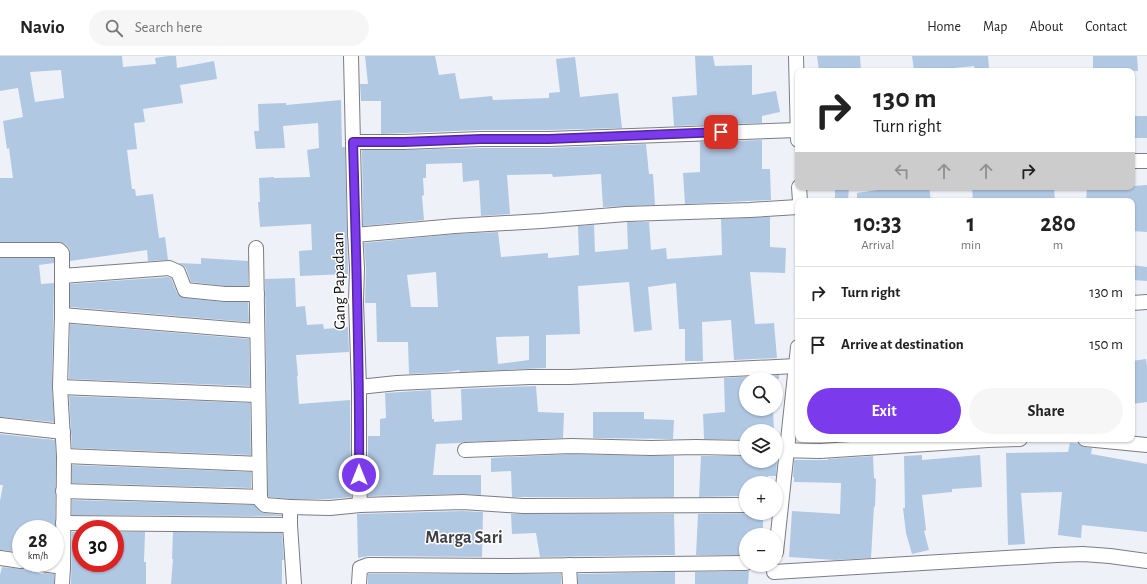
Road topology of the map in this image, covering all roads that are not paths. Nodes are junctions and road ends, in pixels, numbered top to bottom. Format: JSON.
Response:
{"nodes":[{"id":1,"x":351,"y":56,"type":"edge"},
{"id":2,"x":796,"y":56,"type":"edge"},
{"id":3,"x":796,"y":68,"type":"edge"},
{"id":4,"x":795,"y":130,"type":"edge"},
{"id":5,"x":353,"y":142,"type":"junction"},
{"id":6,"x":1135,"y":161,"type":"edge"},
{"id":7,"x":1147,"y":161,"type":"edge"},
{"id":8,"x":795,"y":207,"type":"edge"},
{"id":9,"x":355,"y":235,"type":"junction"},
{"id":10,"x":256,"y":248,"type":"dead end"},
{"id":11,"x":0,"y":250,"type":"edge"},
{"id":12,"x":62,"y":276,"type":"junction"},
{"id":13,"x":257,"y":294,"type":"junction"},
{"id":14,"x":1147,"y":302,"type":"edge"},
{"id":15,"x":1135,"y":303,"type":"edge"},
{"id":16,"x":62,"y":315,"type":"junction"},
{"id":17,"x":257,"y":331,"type":"junction"},
{"id":18,"x":795,"y":366,"type":"edge"},
{"id":19,"x":795,"y":372,"type":"edge"},
{"id":20,"x":60,"y":387,"type":"junction"},
{"id":21,"x":359,"y":387,"type":"junction"},
{"id":22,"x":258,"y":395,"type":"junction"},
{"id":23,"x":0,"y":425,"type":"edge"},
{"id":24,"x":63,"y":432,"type":"junction"},
{"id":25,"x":957,"y":442,"type":"edge"},
{"id":26,"x":1116,"y":442,"type":"edge"},
{"id":27,"x":783,"y":444,"type":"edge"},
{"id":28,"x":1147,"y":445,"type":"edge"},
{"id":29,"x":739,"y":448,"type":"edge"},
{"id":30,"x":465,"y":450,"type":"dead end"},
{"id":31,"x":783,"y":450,"type":"edge"},
{"id":32,"x":64,"y":456,"type":"junction"},
{"id":33,"x":259,"y":464,"type":"junction"},
{"id":34,"x":63,"y":491,"type":"junction"},
{"id":35,"x":260,"y":497,"type":"junction"},
{"id":36,"x":360,"y":505,"type":"junction"},
{"id":37,"x":739,"y":505,"type":"edge"},
{"id":38,"x":290,"y":508,"type":"junction"},
{"id":39,"x":63,"y":520,"type":"edge"},
{"id":40,"x":64,"y":523,"type":"edge"},
{"id":41,"x":290,"y":525,"type":"junction"},
{"id":42,"x":0,"y":558,"type":"edge"},
{"id":43,"x":12,"y":560,"type":"edge"},
{"id":44,"x":1147,"y":561,"type":"edge"},
{"id":45,"x":739,"y":563,"type":"edge"},
{"id":46,"x":569,"y":565,"type":"junction"},
{"id":47,"x":63,"y":572,"type":"edge"},
{"id":48,"x":774,"y":574,"type":"edge"},
{"id":49,"x":62,"y":584,"type":"edge"},
{"id":50,"x":294,"y":584,"type":"edge"},
{"id":51,"x":359,"y":584,"type":"edge"},
{"id":52,"x":570,"y":584,"type":"edge"}],
"edges":[{"from":1,"to":5,"type":"street","name":"Gang Papadaan"},
{"from":2,"to":3,"type":"street"},
{"from":4,"to":5,"type":"street"},
{"from":5,"to":9,"type":"street","name":"Gang Papadaan"},
{"from":6,"to":7,"type":"street"},
{"from":8,"to":9,"type":"street"},
{"from":9,"to":21,"type":"street","name":"Gang Papadaan"},
{"from":10,"to":13,"type":"street"},
{"from":11,"to":12,"type":"street"},
{"from":12,"to":13,"type":"street"},
{"from":12,"to":16,"type":"street"},
{"from":13,"to":17,"type":"street"},
{"from":14,"to":15,"type":"street"},
{"from":16,"to":17,"type":"street"},
{"from":16,"to":20,"type":"street"},
{"from":17,"to":22,"type":"street"},
{"from":18,"to":21,"type":"street"},
{"from":19,"to":27,"type":"street"},
{"from":20,"to":22,"type":"street"},
{"from":20,"to":24,"type":"street"},
{"from":21,"to":36,"type":"street","name":"Gang Papadaan"},
{"from":22,"to":33,"type":"street"},
{"from":23,"to":24,"type":"street"},
{"from":24,"to":32,"type":"street"},
{"from":25,"to":31,"type":"street"},
{"from":26,"to":28,"type":"street"},
{"from":29,"to":30,"type":"street"},
{"from":32,"to":33,"type":"street"},
{"from":32,"to":34,"type":"street"},
{"from":33,"to":35,"type":"street"},
{"from":34,"to":35,"type":"street"},
{"from":34,"to":39,"type":"street"},
{"from":35,"to":38,"type":"street"},
{"from":36,"to":37,"type":"street"},
{"from":36,"to":38,"type":"street"},
{"from":38,"to":41,"type":"street"},
{"from":40,"to":41,"type":"street"},
{"from":41,"to":50,"type":"street"},
{"from":42,"to":43,"type":"street"},
{"from":44,"to":48,"type":"street"},
{"from":45,"to":46,"type":"street"},
{"from":46,"to":51,"type":"street"},
{"from":46,"to":52,"type":"street"},
{"from":47,"to":49,"type":"street"}]}
